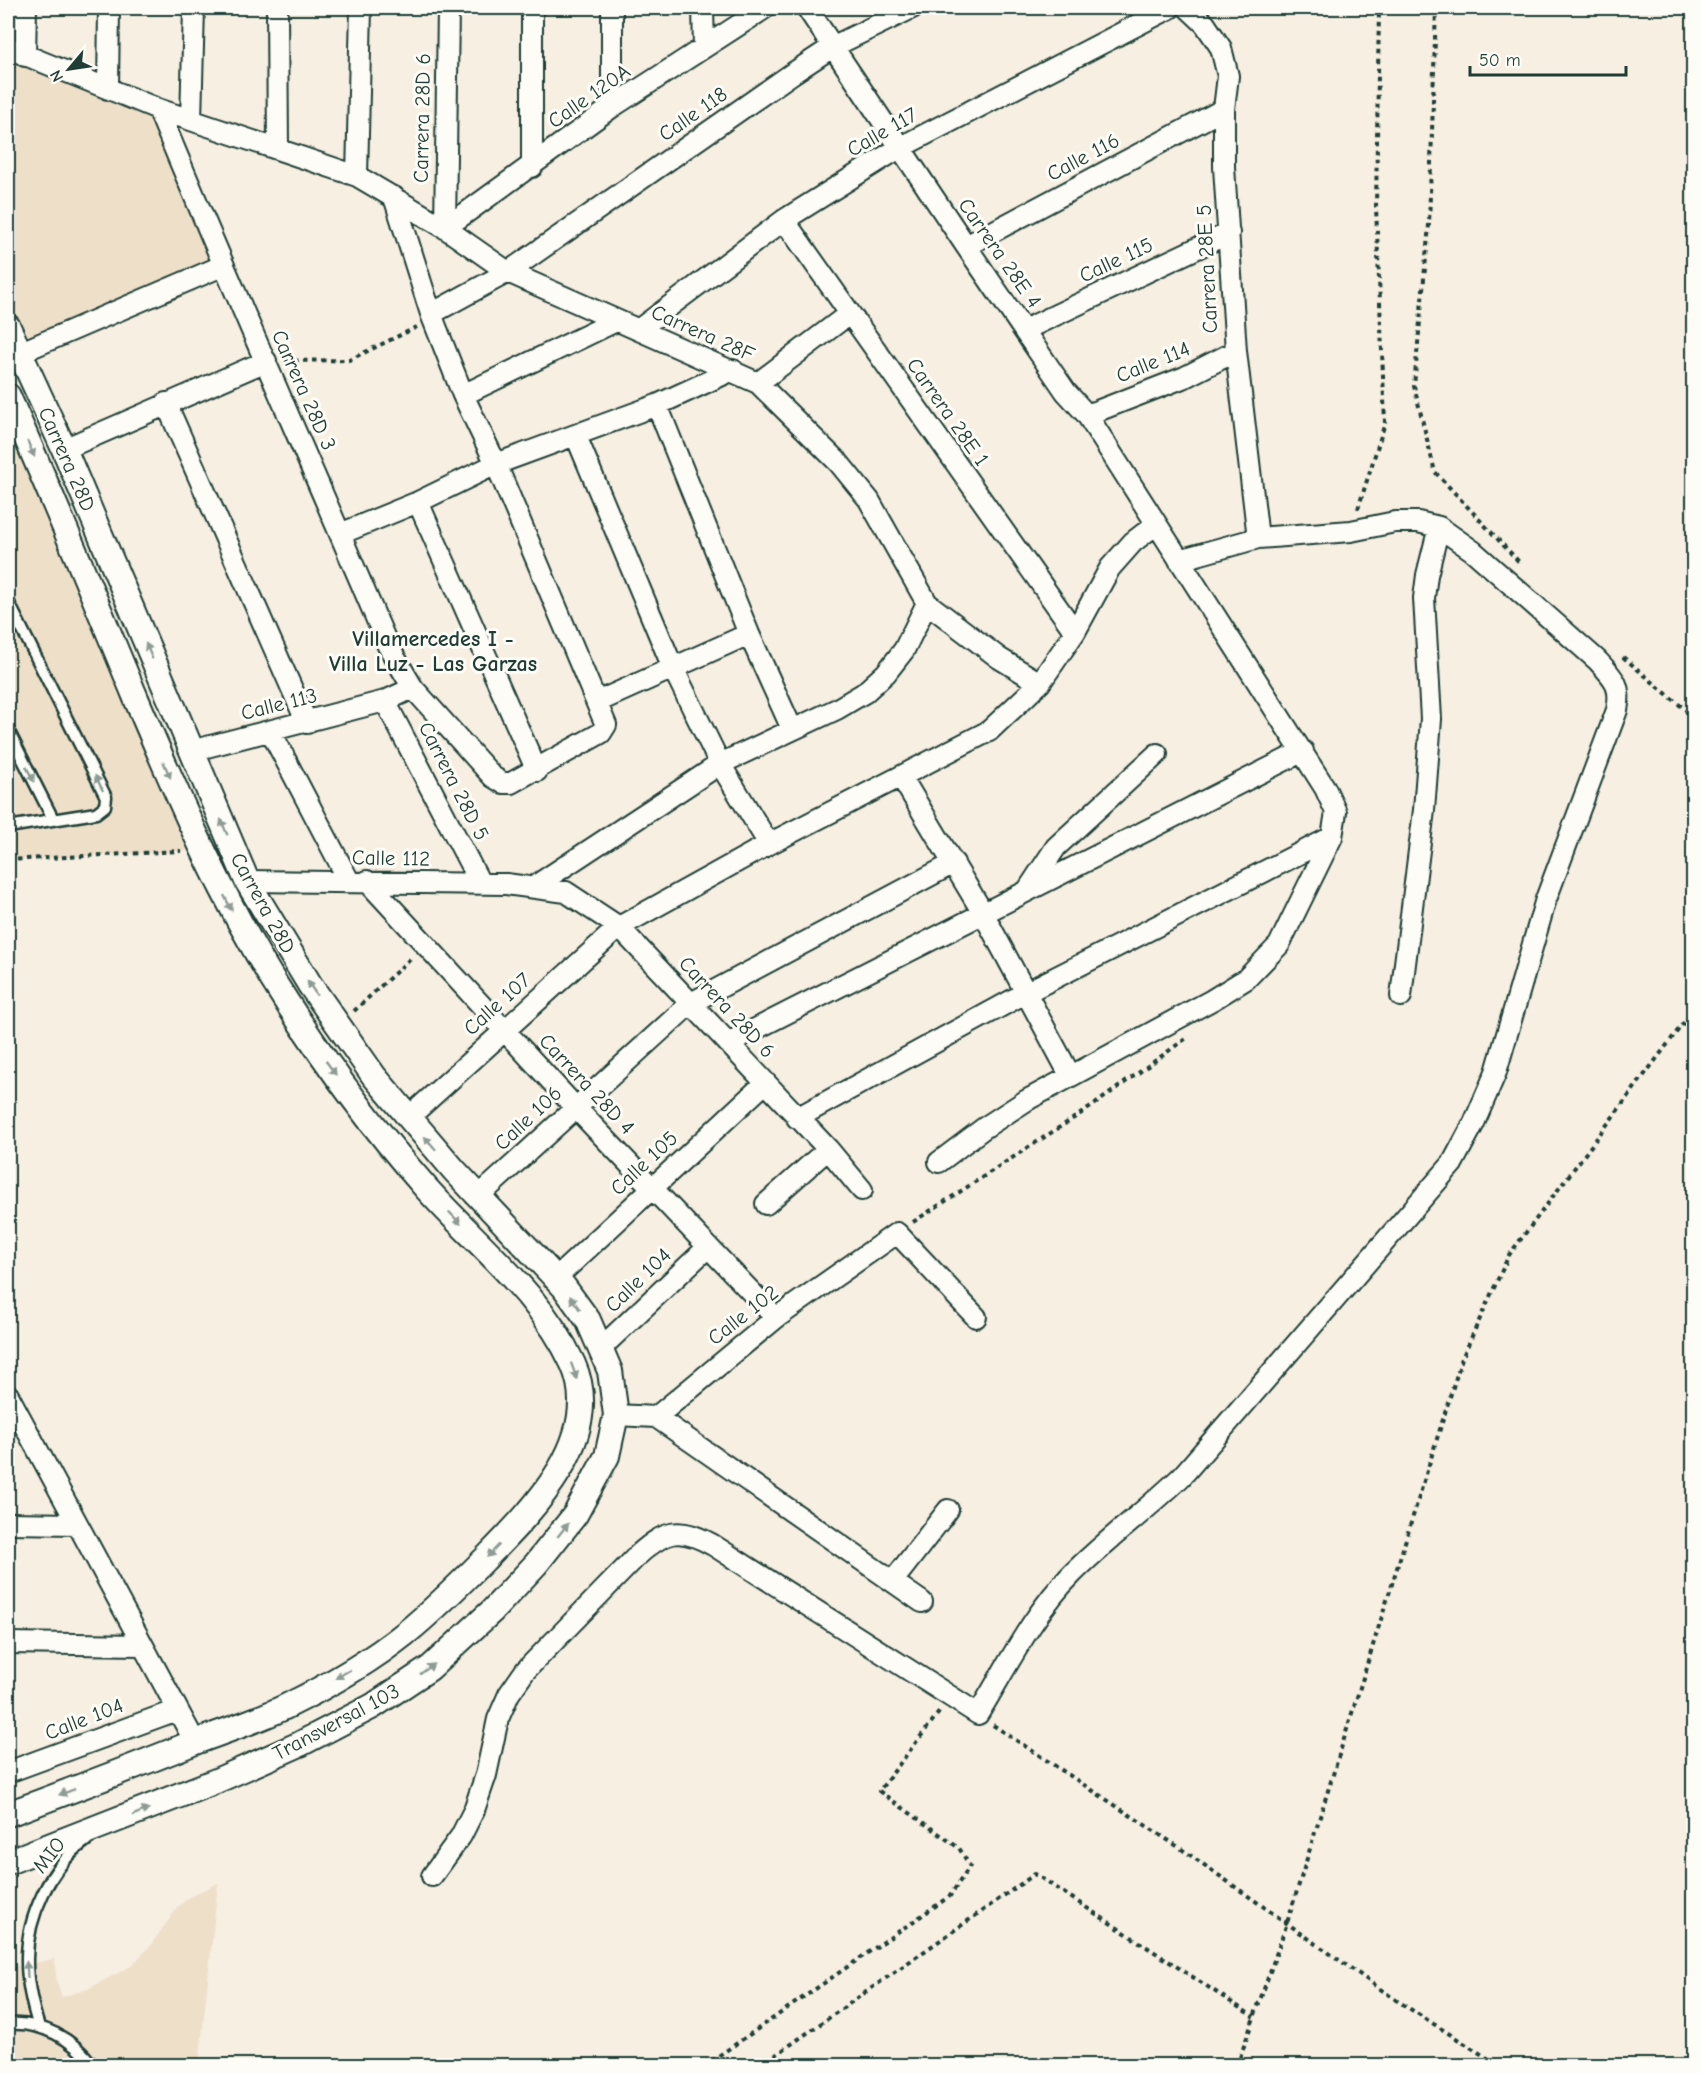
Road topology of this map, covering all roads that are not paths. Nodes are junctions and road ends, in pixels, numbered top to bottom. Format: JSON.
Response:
{"nodes":[{"id":1,"x":26,"y":8,"type":"edge"},
{"id":2,"x":109,"y":8,"type":"edge"},
{"id":3,"x":194,"y":8,"type":"edge"},
{"id":4,"x":277,"y":8,"type":"edge"},
{"id":5,"x":361,"y":8,"type":"edge"},
{"id":6,"x":448,"y":8,"type":"edge"},
{"id":7,"x":532,"y":8,"type":"edge"},
{"id":8,"x":612,"y":8,"type":"edge"},
{"id":9,"x":703,"y":8,"type":"edge"},
{"id":10,"x":765,"y":8,"type":"edge"},
{"id":11,"x":807,"y":8,"type":"edge"},
{"id":12,"x":912,"y":8,"type":"edge"},
{"id":13,"x":1170,"y":8,"type":"edge"},
{"id":14,"x":1188,"y":8,"type":"edge"},
{"id":15,"x":834,"y":46,"type":"junction"},
{"id":16,"x":704,"y":47,"type":"junction"},
{"id":17,"x":16,"y":52,"type":"edge"},
{"id":18,"x":108,"y":89,"type":"junction"},
{"id":19,"x":612,"y":107,"type":"junction"},
{"id":20,"x":158,"y":109,"type":"junction"},
{"id":21,"x":1224,"y":110,"type":"junction"},
{"id":22,"x":191,"y":120,"type":"junction"},
{"id":23,"x":899,"y":148,"type":"junction"},
{"id":24,"x":278,"y":149,"type":"junction"},
{"id":25,"x":532,"y":167,"type":"junction"},
{"id":26,"x":357,"y":176,"type":"junction"},
{"id":27,"x":394,"y":197,"type":"junction"},
{"id":28,"x":784,"y":220,"type":"junction"},
{"id":29,"x":445,"y":228,"type":"junction"},
{"id":30,"x":1229,"y":233,"type":"junction"},
{"id":31,"x":966,"y":246,"type":"junction"},
{"id":32,"x":222,"y":266,"type":"junction"},
{"id":33,"x":508,"y":272,"type":"junction"},
{"id":34,"x":431,"y":314,"type":"junction"},
{"id":35,"x":849,"y":314,"type":"junction"},
{"id":36,"x":616,"y":321,"type":"junction"},
{"id":37,"x":8,"y":327,"type":"edge"},
{"id":38,"x":638,"y":330,"type":"junction"},
{"id":39,"x":1024,"y":330,"type":"junction"},
{"id":40,"x":1236,"y":351,"type":"junction"},
{"id":41,"x":19,"y":353,"type":"junction"},
{"id":42,"x":266,"y":361,"type":"junction"},
{"id":43,"x":734,"y":370,"type":"junction"},
{"id":44,"x":758,"y":383,"type":"junction"},
{"id":45,"x":463,"y":395,"type":"junction"},
{"id":46,"x":8,"y":396,"type":"edge"},
{"id":47,"x":166,"y":403,"type":"junction"},
{"id":48,"x":657,"y":405,"type":"junction"},
{"id":49,"x":1087,"y":415,"type":"junction"},
{"id":50,"x":576,"y":436,"type":"junction"},
{"id":51,"x":64,"y":449,"type":"junction"},
{"id":52,"x":496,"y":464,"type":"junction"},
{"id":53,"x":418,"y":502,"type":"junction"},
{"id":54,"x":1155,"y":525,"type":"junction"},
{"id":55,"x":1439,"y":526,"type":"junction"},
{"id":56,"x":340,"y":534,"type":"junction"},
{"id":57,"x":1258,"y":538,"type":"junction"},
{"id":58,"x":1179,"y":560,"type":"junction"},
{"id":59,"x":8,"y":601,"type":"edge"},
{"id":60,"x":927,"y":603,"type":"junction"},
{"id":61,"x":1075,"y":632,"type":"junction"},
{"id":62,"x":749,"y":634,"type":"junction"},
{"id":63,"x":673,"y":668,"type":"junction"},
{"id":64,"x":1040,"y":684,"type":"junction"},
{"id":65,"x":413,"y":688,"type":"junction"},
{"id":66,"x":385,"y":701,"type":"junction"},
{"id":67,"x":597,"y":702,"type":"junction"},
{"id":68,"x":307,"y":723,"type":"junction"},
{"id":69,"x":792,"y":729,"type":"junction"},
{"id":70,"x":8,"y":730,"type":"edge"},
{"id":71,"x":271,"y":732,"type":"junction"},
{"id":72,"x":191,"y":751,"type":"junction"},
{"id":73,"x":1303,"y":751,"type":"junction"},
{"id":74,"x":1157,"y":754,"type":"dead end"},
{"id":75,"x":720,"y":764,"type":"junction"},
{"id":76,"x":537,"y":771,"type":"junction"},
{"id":77,"x":902,"y":778,"type":"junction"},
{"id":78,"x":53,"y":819,"type":"junction"},
{"id":79,"x":8,"y":827,"type":"edge"},
{"id":80,"x":1332,"y":837,"type":"junction"},
{"id":81,"x":769,"y":844,"type":"junction"},
{"id":82,"x":954,"y":863,"type":"junction"},
{"id":83,"x":247,"y":880,"type":"junction"},
{"id":84,"x":358,"y":881,"type":"junction"},
{"id":85,"x":480,"y":883,"type":"junction"},
{"id":86,"x":535,"y":886,"type":"junction"},
{"id":87,"x":1027,"y":891,"type":"junction"},
{"id":88,"x":983,"y":913,"type":"junction"},
{"id":89,"x":619,"y":927,"type":"junction"},
{"id":90,"x":1026,"y":992,"type":"junction"},
{"id":91,"x":1401,"y":996,"type":"dead end"},
{"id":92,"x":691,"y":1003,"type":"junction"},
{"id":93,"x":504,"y":1029,"type":"junction"},
{"id":94,"x":728,"y":1043,"type":"junction"},
{"id":95,"x":1070,"y":1075,"type":"junction"},
{"id":96,"x":765,"y":1083,"type":"junction"},
{"id":97,"x":575,"y":1107,"type":"junction"},
{"id":98,"x":408,"y":1118,"type":"junction"},
{"id":99,"x":797,"y":1118,"type":"junction"},
{"id":100,"x":828,"y":1149,"type":"junction"},
{"id":101,"x":939,"y":1162,"type":"dead end"},
{"id":102,"x":652,"y":1189,"type":"junction"},
{"id":103,"x":862,"y":1190,"type":"dead end"},
{"id":104,"x":479,"y":1196,"type":"junction"},
{"id":105,"x":766,"y":1204,"type":"dead end"},
{"id":106,"x":708,"y":1247,"type":"junction"},
{"id":107,"x":556,"y":1278,"type":"junction"},
{"id":108,"x":976,"y":1317,"type":"dead end"},
{"id":109,"x":776,"y":1318,"type":"junction"},
{"id":110,"x":602,"y":1347,"type":"junction"},
{"id":111,"x":10,"y":1404,"type":"edge"},
{"id":112,"x":616,"y":1415,"type":"junction"},
{"id":113,"x":580,"y":1416,"type":"joint"},
{"id":114,"x":656,"y":1417,"type":"junction"},
{"id":115,"x":948,"y":1510,"type":"dead end"},
{"id":116,"x":8,"y":1523,"type":"edge"},
{"id":117,"x":77,"y":1524,"type":"junction"},
{"id":118,"x":893,"y":1581,"type":"junction"},
{"id":119,"x":922,"y":1602,"type":"dead end"},
{"id":120,"x":8,"y":1643,"type":"edge"},
{"id":121,"x":142,"y":1645,"type":"junction"},
{"id":122,"x":177,"y":1710,"type":"junction"},
{"id":123,"x":195,"y":1743,"type":"junction"},
{"id":124,"x":8,"y":1772,"type":"edge"},
{"id":125,"x":8,"y":1814,"type":"edge"},
{"id":126,"x":110,"y":1824,"type":"junction"},
{"id":127,"x":8,"y":1862,"type":"edge"},
{"id":128,"x":432,"y":1876,"type":"dead end"},
{"id":129,"x":8,"y":2024,"type":"edge"},
{"id":130,"x":39,"y":2027,"type":"junction"},
{"id":131,"x":93,"y":2066,"type":"edge"}],
"edges":[{"from":1,"to":17,"type":"street"},
{"from":2,"to":18,"type":"street"},
{"from":3,"to":22,"type":"street"},
{"from":4,"to":24,"type":"street"},
{"from":5,"to":26,"type":"street"},
{"from":6,"to":29,"type":"street","name":"Carrera 28D 6"},
{"from":7,"to":25,"type":"street"},
{"from":8,"to":19,"type":"street"},
{"from":9,"to":16,"type":"street"},
{"from":10,"to":16,"type":"street","name":"Calle 120A"},
{"from":11,"to":15,"type":"street","name":"Carrera 28E 4"},
{"from":12,"to":15,"type":"street","name":"Calle 118"},
{"from":13,"to":23,"type":"street","name":"Calle 117"},
{"from":14,"to":21,"type":"street","name":"Carrera 28E 5"},
{"from":15,"to":23,"type":"street","name":"Carrera 28E 4"},
{"from":15,"to":33,"type":"street","name":"Calle 118"},
{"from":16,"to":19,"type":"street","name":"Calle 120A"},
{"from":17,"to":18,"type":"street"},
{"from":18,"to":20,"type":"street"},
{"from":19,"to":25,"type":"street","name":"Calle 120A"},
{"from":20,"to":22,"type":"street"},
{"from":20,"to":32,"type":"street","name":"Carrera 28D 3"},
{"from":21,"to":30,"type":"street","name":"Carrera 28E 5"},
{"from":21,"to":31,"type":"street","name":"Calle 116"},
{"from":22,"to":24,"type":"street"},
{"from":23,"to":28,"type":"street","name":"Calle 117"},
{"from":23,"to":31,"type":"street","name":"Carrera 28E 4"},
{"from":24,"to":26,"type":"street"},
{"from":25,"to":29,"type":"street","name":"Calle 120A"},
{"from":26,"to":27,"type":"street","name":"Carrera 28F"},
{"from":27,"to":29,"type":"street","name":"Carrera 28F"},
{"from":27,"to":34,"type":"street"},
{"from":28,"to":35,"type":"street","name":"Carrera 28E 1"},
{"from":28,"to":38,"type":"street","name":"Calle 117"},
{"from":29,"to":33,"type":"street","name":"Carrera 28F"},
{"from":30,"to":39,"type":"street","name":"Calle 115"},
{"from":30,"to":40,"type":"street","name":"Carrera 28E 5"},
{"from":31,"to":39,"type":"street","name":"Carrera 28E 4"},
{"from":32,"to":41,"type":"street"},
{"from":32,"to":42,"type":"street","name":"Carrera 28D 3"},
{"from":33,"to":34,"type":"street","name":"Calle 118"},
{"from":33,"to":36,"type":"street","name":"Carrera 28F"},
{"from":34,"to":45,"type":"street"},
{"from":35,"to":44,"type":"street"},
{"from":35,"to":61,"type":"street","name":"Carrera 28E 1"},
{"from":36,"to":38,"type":"street","name":"Carrera 28F"},
{"from":36,"to":45,"type":"street"},
{"from":37,"to":41,"type":"street","name":"Carrera 28D"},
{"from":38,"to":43,"type":"street","name":"Carrera 28F"},
{"from":39,"to":49,"type":"street","name":"Carrera 28E 4"},
{"from":40,"to":49,"type":"street","name":"Calle 114"},
{"from":40,"to":57,"type":"street","name":"Carrera 28E 5"},
{"from":41,"to":51,"type":"street","name":"Carrera 28D"},
{"from":42,"to":47,"type":"street"},
{"from":42,"to":56,"type":"street","name":"Carrera 28D 3"},
{"from":43,"to":44,"type":"street","name":"Carrera 28F"},
{"from":43,"to":48,"type":"street"},
{"from":44,"to":60,"type":"street","name":"Carrera 28F"},
{"from":45,"to":52,"type":"street"},
{"from":46,"to":113,"type":"street","name":"Carrera 28D","one_way":true},
{"from":47,"to":51,"type":"street"},
{"from":47,"to":68,"type":"street"},
{"from":48,"to":50,"type":"street"},
{"from":48,"to":62,"type":"street"},
{"from":49,"to":54,"type":"street","name":"Carrera 28E 4"},
{"from":50,"to":52,"type":"street"},
{"from":50,"to":63,"type":"street"},
{"from":72,"to":51,"type":"street","name":"Carrera 28D","one_way":true},
{"from":52,"to":53,"type":"street"},
{"from":52,"to":67,"type":"street"},
{"from":53,"to":56,"type":"street"},
{"from":53,"to":76,"type":"street"},
{"from":54,"to":58,"type":"street","name":"Carrera 28E 4"},
{"from":54,"to":61,"type":"street","name":"Calle 107"},
{"from":55,"to":57,"type":"street"},
{"from":55,"to":91,"type":"street"},
{"from":55,"to":128,"type":"street"},
{"from":56,"to":65,"type":"street","name":"Carrera 28D 3"},
{"from":57,"to":58,"type":"street"},
{"from":58,"to":73,"type":"street","name":"Carrera 28E 4"},
{"from":78,"to":59,"type":"lane","one_way":true},
{"from":60,"to":64,"type":"street","name":"Carrera 28F"},
{"from":60,"to":69,"type":"street"},
{"from":61,"to":64,"type":"street","name":"Calle 107"},
{"from":62,"to":63,"type":"street"},
{"from":62,"to":69,"type":"street"},
{"from":63,"to":67,"type":"street"},
{"from":63,"to":75,"type":"street"},
{"from":64,"to":77,"type":"street","name":"Calle 107"},
{"from":65,"to":66,"type":"street","name":"Calle 113"},
{"from":65,"to":76,"type":"street"},
{"from":66,"to":68,"type":"street","name":"Calle 113"},
{"from":66,"to":85,"type":"street","name":"Carrera 28D 5"},
{"from":67,"to":76,"type":"street"},
{"from":68,"to":71,"type":"street","name":"Calle 113"},
{"from":69,"to":75,"type":"street"},
{"from":70,"to":78,"type":"lane","one_way":true},
{"from":71,"to":72,"type":"street","name":"Calle 113"},
{"from":71,"to":84,"type":"street","name":"Carrera 28D 4"},
{"from":83,"to":72,"type":"street","name":"Carrera 28D","one_way":true},
{"from":73,"to":80,"type":"street","name":"Carrera 28E 4"},
{"from":73,"to":87,"type":"street"},
{"from":74,"to":87,"type":"street"},
{"from":75,"to":81,"type":"street"},
{"from":75,"to":86,"type":"street"},
{"from":77,"to":81,"type":"street","name":"Calle 107"},
{"from":77,"to":82,"type":"street"},
{"from":78,"to":79,"type":"lane"},
{"from":80,"to":90,"type":"street"},
{"from":80,"to":95,"type":"street"},
{"from":81,"to":89,"type":"street","name":"Calle 107"},
{"from":82,"to":88,"type":"street"},
{"from":82,"to":92,"type":"street","name":"Calle 106"},
{"from":83,"to":84,"type":"street","name":"Calle 112"},
{"from":98,"to":83,"type":"street","name":"Carrera 28D","one_way":true},
{"from":84,"to":85,"type":"street","name":"Calle 112"},
{"from":84,"to":93,"type":"street","name":"Carrera 28D 4"},
{"from":85,"to":86,"type":"street","name":"Calle 112"},
{"from":86,"to":89,"type":"street","name":"Carrera 28D 6"},
{"from":87,"to":88,"type":"street"},
{"from":88,"to":90,"type":"street"},
{"from":88,"to":94,"type":"street"},
{"from":89,"to":92,"type":"street","name":"Carrera 28D 6"},
{"from":89,"to":93,"type":"street","name":"Calle 107"},
{"from":90,"to":95,"type":"street"},
{"from":90,"to":99,"type":"street"},
{"from":92,"to":94,"type":"street","name":"Carrera 28D 6"},
{"from":92,"to":97,"type":"street","name":"Calle 106"},
{"from":93,"to":97,"type":"street","name":"Carrera 28D 4"},
{"from":93,"to":98,"type":"street","name":"Calle 107"},
{"from":94,"to":96,"type":"street","name":"Carrera 28D 6"},
{"from":95,"to":101,"type":"street"},
{"from":96,"to":99,"type":"street","name":"Carrera 28D 6"},
{"from":96,"to":102,"type":"street","name":"Calle 105"},
{"from":97,"to":102,"type":"street","name":"Carrera 28D 4"},
{"from":97,"to":104,"type":"street","name":"Calle 106"},
{"from":104,"to":98,"type":"street","name":"Carrera 28D","one_way":true},
{"from":99,"to":100,"type":"street","name":"Carrera 28D 6"},
{"from":100,"to":103,"type":"street","name":"Carrera 28D 6"},
{"from":100,"to":105,"type":"street"},
{"from":102,"to":106,"type":"street","name":"Carrera 28D 4"},
{"from":102,"to":107,"type":"street","name":"Calle 105"},
{"from":104,"to":107,"type":"street","name":"Carrera 28D"},
{"from":106,"to":109,"type":"street","name":"Carrera 28D 4"},
{"from":106,"to":110,"type":"street","name":"Calle 104"},
{"from":110,"to":107,"type":"street","name":"Carrera 28D","one_way":true},
{"from":108,"to":109,"type":"street","name":"Calle 102"},
{"from":109,"to":114,"type":"street","name":"Calle 102"},
{"from":110,"to":112,"type":"street","name":"Carrera 28D"},
{"from":111,"to":117,"type":"street"},
{"from":112,"to":114,"type":"street"},
{"from":126,"to":112,"type":"street","name":"Transversal 103","one_way":true},
{"from":113,"to":123,"type":"street","name":"Transversal 103","one_way":true},
{"from":114,"to":118,"type":"street"},
{"from":115,"to":118,"type":"street"},
{"from":116,"to":117,"type":"street"},
{"from":117,"to":121,"type":"street"},
{"from":118,"to":119,"type":"street"},
{"from":120,"to":121,"type":"street"},
{"from":121,"to":122,"type":"street"},
{"from":122,"to":123,"type":"street"},
{"from":122,"to":124,"type":"street","name":"Calle 104"},
{"from":123,"to":125,"type":"street","name":"Transversal 103","one_way":true},
{"from":126,"to":127,"type":"street","name":"Transversal 103"},
{"from":130,"to":126,"type":"lane","name":"MIO","one_way":true},
{"from":129,"to":130,"type":"lane"},
{"from":130,"to":131,"type":"lane"}]}
